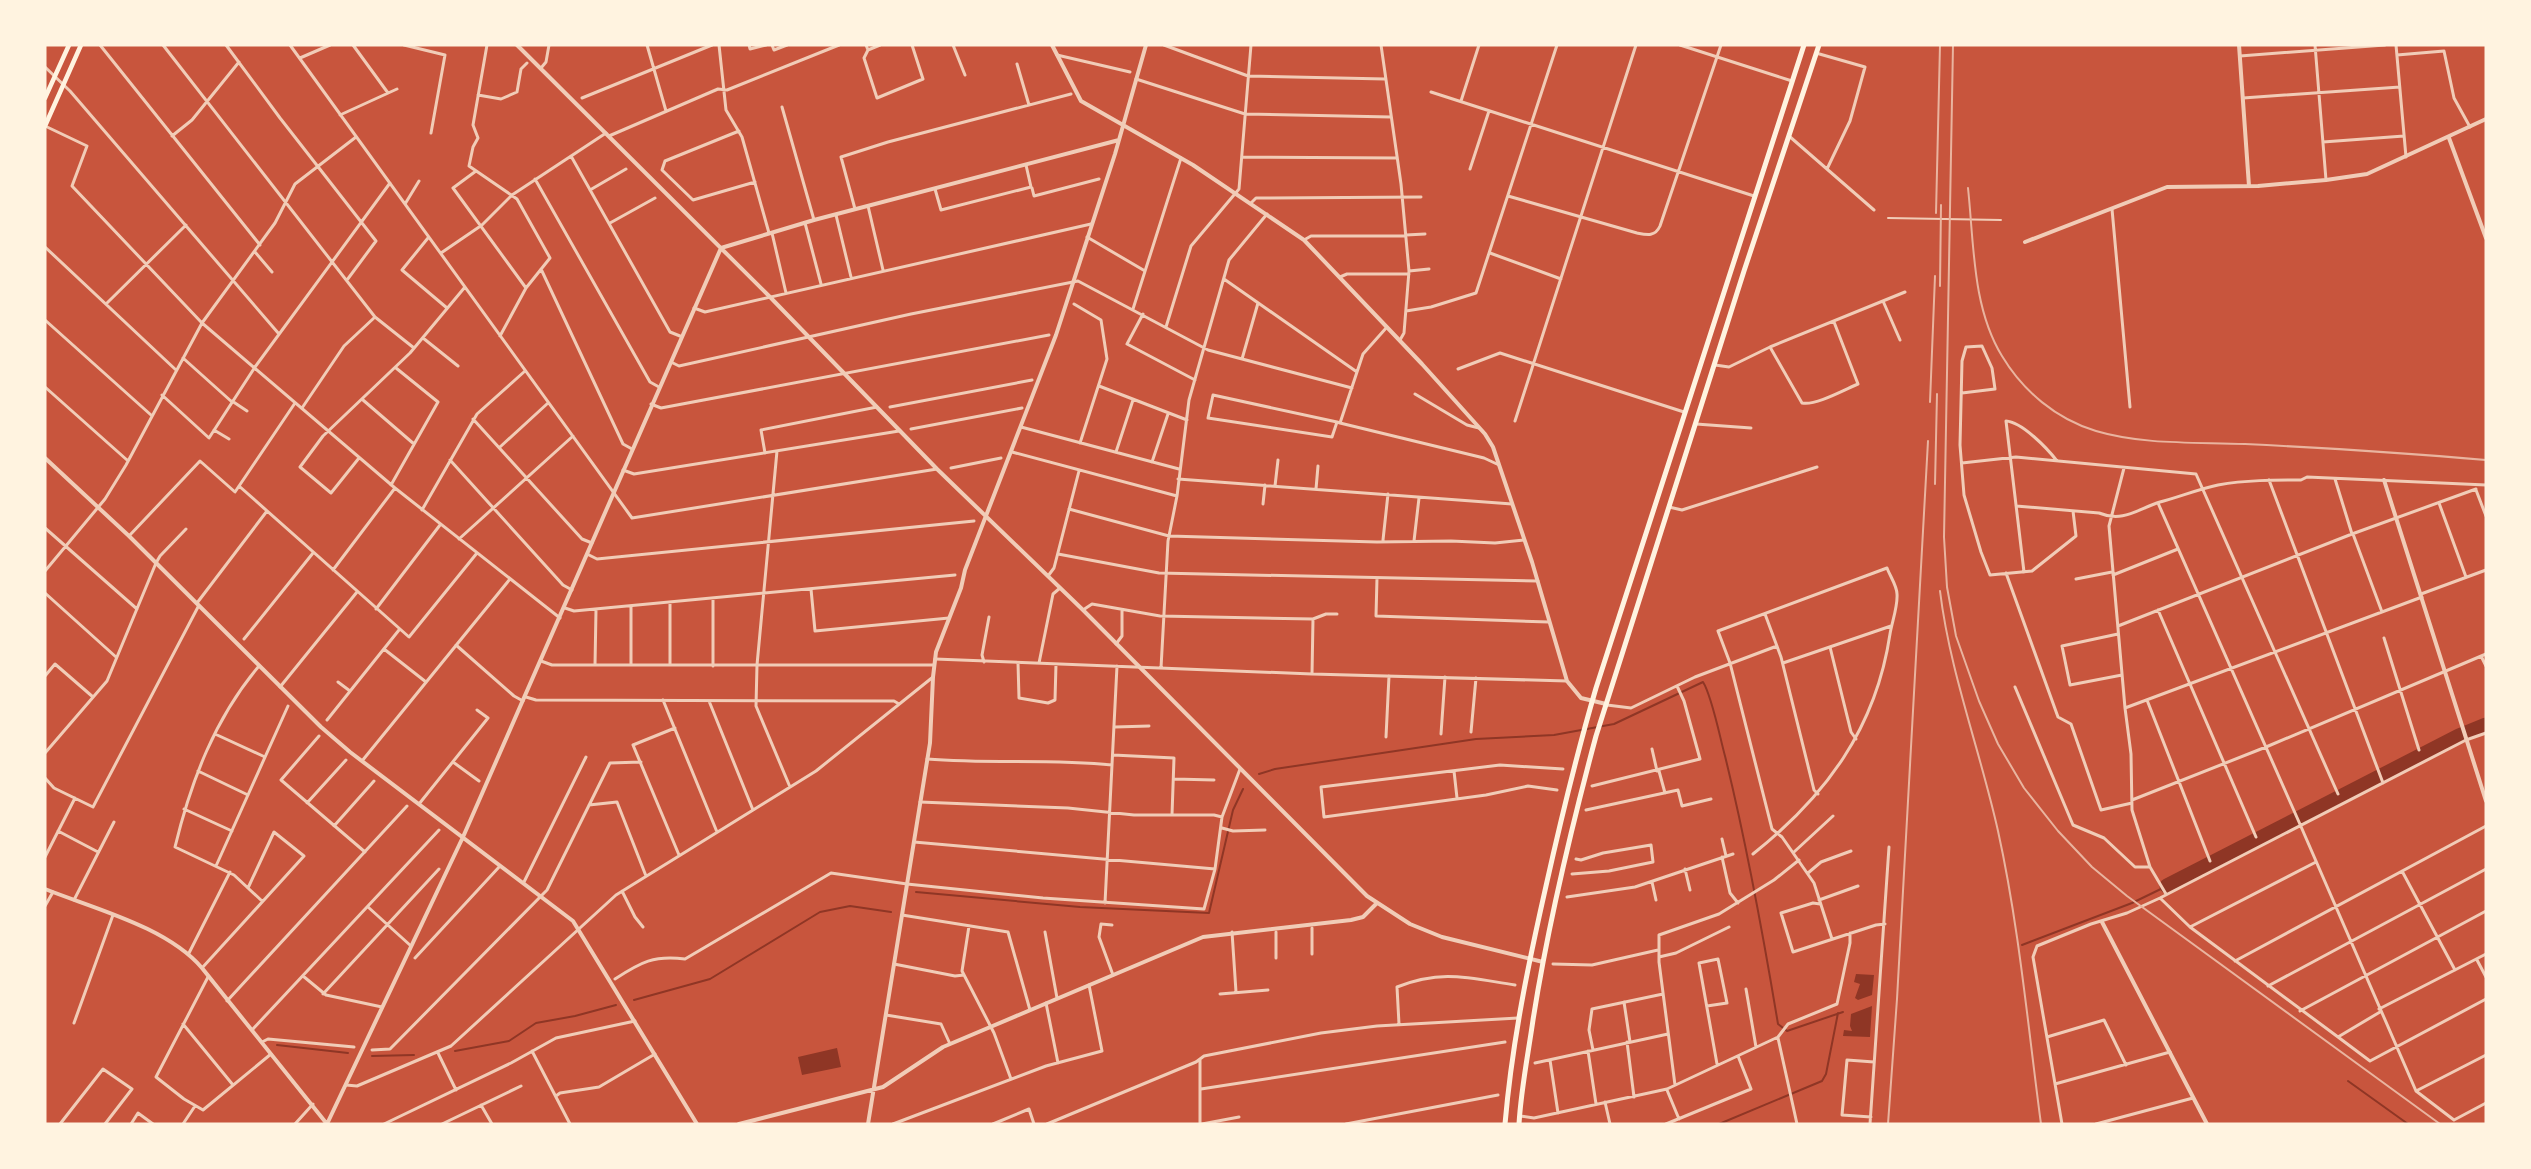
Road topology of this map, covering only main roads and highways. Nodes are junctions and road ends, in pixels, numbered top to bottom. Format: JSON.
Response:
{"nodes":[{"id":1,"x":69,"y":45,"type":"edge"},
{"id":2,"x":81,"y":45,"type":"edge"},
{"id":3,"x":1804,"y":45,"type":"edge"},
{"id":4,"x":1819,"y":45,"type":"edge"},
{"id":5,"x":45,"y":98,"type":"edge"},
{"id":6,"x":45,"y":126,"type":"edge"},
{"id":7,"x":1505,"y":1124,"type":"edge"},
{"id":8,"x":1519,"y":1124,"type":"edge"}],
"edges":[{"from":1,"to":5,"type":"main road"},
{"from":2,"to":6,"type":"main road"},
{"from":3,"to":7,"type":"highway"},
{"from":4,"to":8,"type":"highway"}]}
